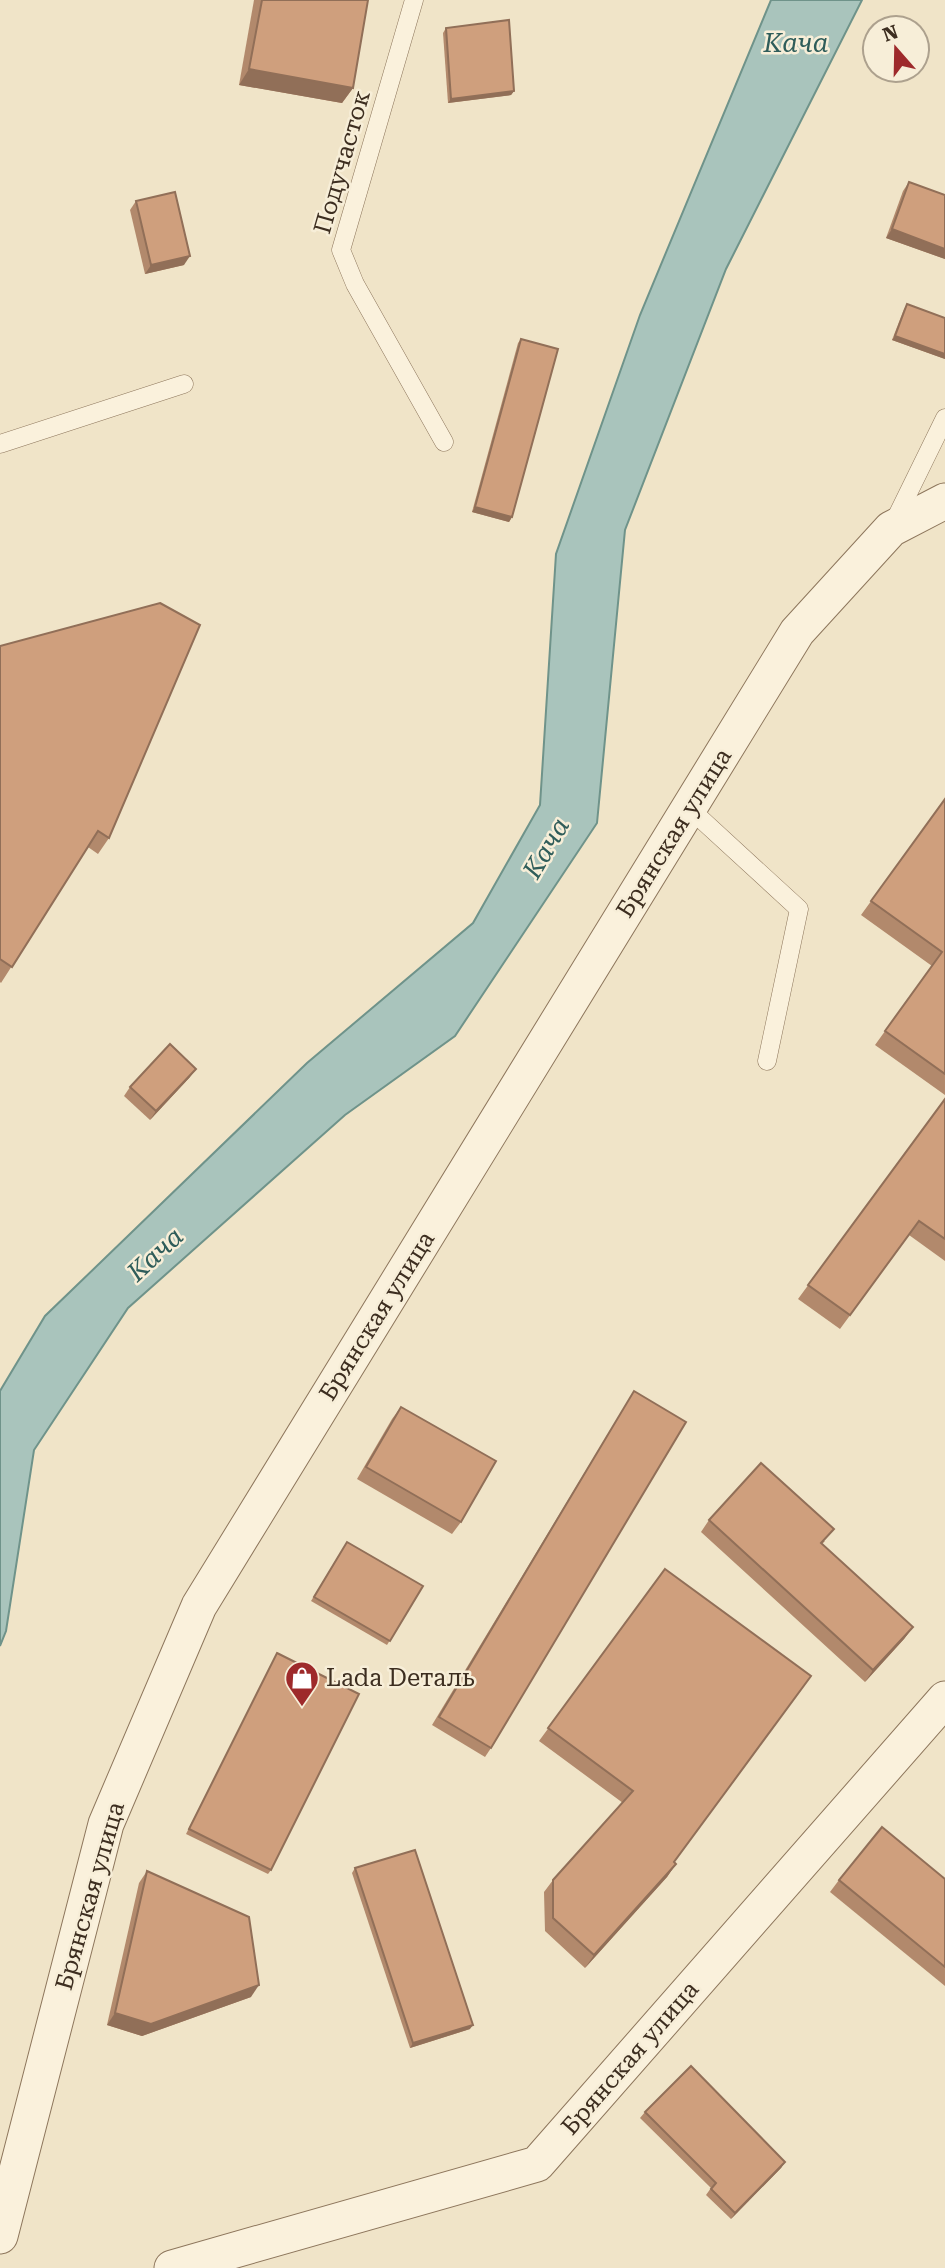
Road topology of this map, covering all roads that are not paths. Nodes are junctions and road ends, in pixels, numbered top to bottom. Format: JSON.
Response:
{"nodes":[{"id":1,"x":414,"y":0,"type":"edge"},
{"id":2,"x":184,"y":384,"type":"dead end"},
{"id":3,"x":945,"y":418,"type":"edge"},
{"id":4,"x":444,"y":442,"type":"dead end"},
{"id":5,"x":0,"y":444,"type":"edge"},
{"id":6,"x":945,"y":501,"type":"edge"},
{"id":7,"x":891,"y":529,"type":"junction"},
{"id":8,"x":690,"y":808,"type":"junction"},
{"id":9,"x":767,"y":1061,"type":"dead end"},
{"id":10,"x":945,"y":1699,"type":"edge"},
{"id":11,"x":0,"y":2236,"type":"edge"},
{"id":12,"x":172,"y":2268,"type":"edge"}],
"edges":[{"from":1,"to":4,"type":"lane","name":"Подучасток"},
{"from":2,"to":5,"type":"lane"},
{"from":3,"to":7,"type":"lane"},
{"from":6,"to":7,"type":"street","name":"Брянская улица"},
{"from":7,"to":8,"type":"street","name":"Брянская улица"},
{"from":8,"to":9,"type":"lane"},
{"from":8,"to":11,"type":"street","name":"Брянская улица"},
{"from":10,"to":12,"type":"street","name":"Брянская улица"}]}
